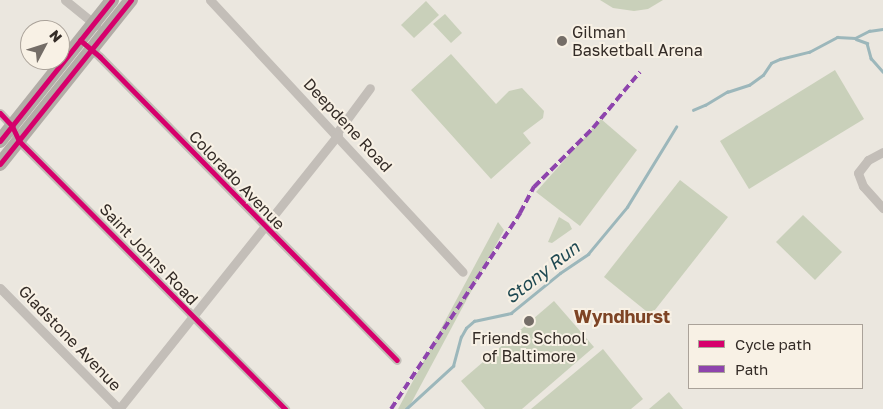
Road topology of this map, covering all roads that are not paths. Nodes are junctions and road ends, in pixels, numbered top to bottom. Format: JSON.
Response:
{"nodes":[{"id":1,"x":65,"y":0,"type":"edge"},
{"id":2,"x":112,"y":0,"type":"edge"},
{"id":3,"x":131,"y":0,"type":"edge"},
{"id":4,"x":210,"y":0,"type":"edge"},
{"id":5,"x":93,"y":22,"type":"junction"},
{"id":6,"x":105,"y":32,"type":"junction"},
{"id":7,"x":80,"y":40,"type":"junction"},
{"id":8,"x":91,"y":50,"type":"junction"},
{"id":9,"x":370,"y":88,"type":"dead end"},
{"id":10,"x":0,"y":113,"type":"edge"},
{"id":11,"x":12,"y":126,"type":"junction"},
{"id":12,"x":337,"y":135,"type":"junction"},
{"id":13,"x":0,"y":141,"type":"edge"},
{"id":14,"x":19,"y":141,"type":"junction"},
{"id":15,"x":883,"y":152,"type":"edge"},
{"id":16,"x":0,"y":164,"type":"edge"},
{"id":17,"x":883,"y":208,"type":"edge"},
{"id":18,"x":265,"y":226,"type":"junction"},
{"id":19,"x":463,"y":272,"type":"dead end"},
{"id":20,"x":0,"y":288,"type":"edge"},
{"id":21,"x":192,"y":317,"type":"junction"},
{"id":22,"x":398,"y":360,"type":"dead end"},
{"id":23,"x":119,"y":409,"type":"edge"},
{"id":24,"x":285,"y":409,"type":"edge"}],
"edges":[{"from":1,"to":5,"type":"street"},
{"from":2,"to":5,"type":"main road"},
{"from":3,"to":6,"type":"main road"},
{"from":4,"to":12,"type":"street","name":"Deepdene Road"},
{"from":5,"to":6,"type":"street"},
{"from":5,"to":7,"type":"main road"},
{"from":6,"to":8,"type":"main road"},
{"from":7,"to":8,"type":"street","name":"Colorado Avenue"},
{"from":7,"to":11,"type":"main road"},
{"from":8,"to":14,"type":"main road"},
{"from":8,"to":18,"type":"street","name":"Colorado Avenue"},
{"from":9,"to":12,"type":"street"},
{"from":10,"to":11,"type":"street","name":"Saint Johns Road"},
{"from":11,"to":13,"type":"main road"},
{"from":11,"to":14,"type":"street","name":"Saint Johns Road"},
{"from":12,"to":18,"type":"street"},
{"from":12,"to":19,"type":"street","name":"Deepdene Road"},
{"from":14,"to":16,"type":"main road"},
{"from":14,"to":21,"type":"street","name":"Saint Johns Road"},
{"from":15,"to":17,"type":"street"},
{"from":18,"to":21,"type":"street"},
{"from":18,"to":22,"type":"street","name":"Colorado Avenue"},
{"from":20,"to":23,"type":"street","name":"Gladstone Avenue"},
{"from":21,"to":23,"type":"street"},
{"from":21,"to":24,"type":"street","name":"Saint Johns Road"}]}
